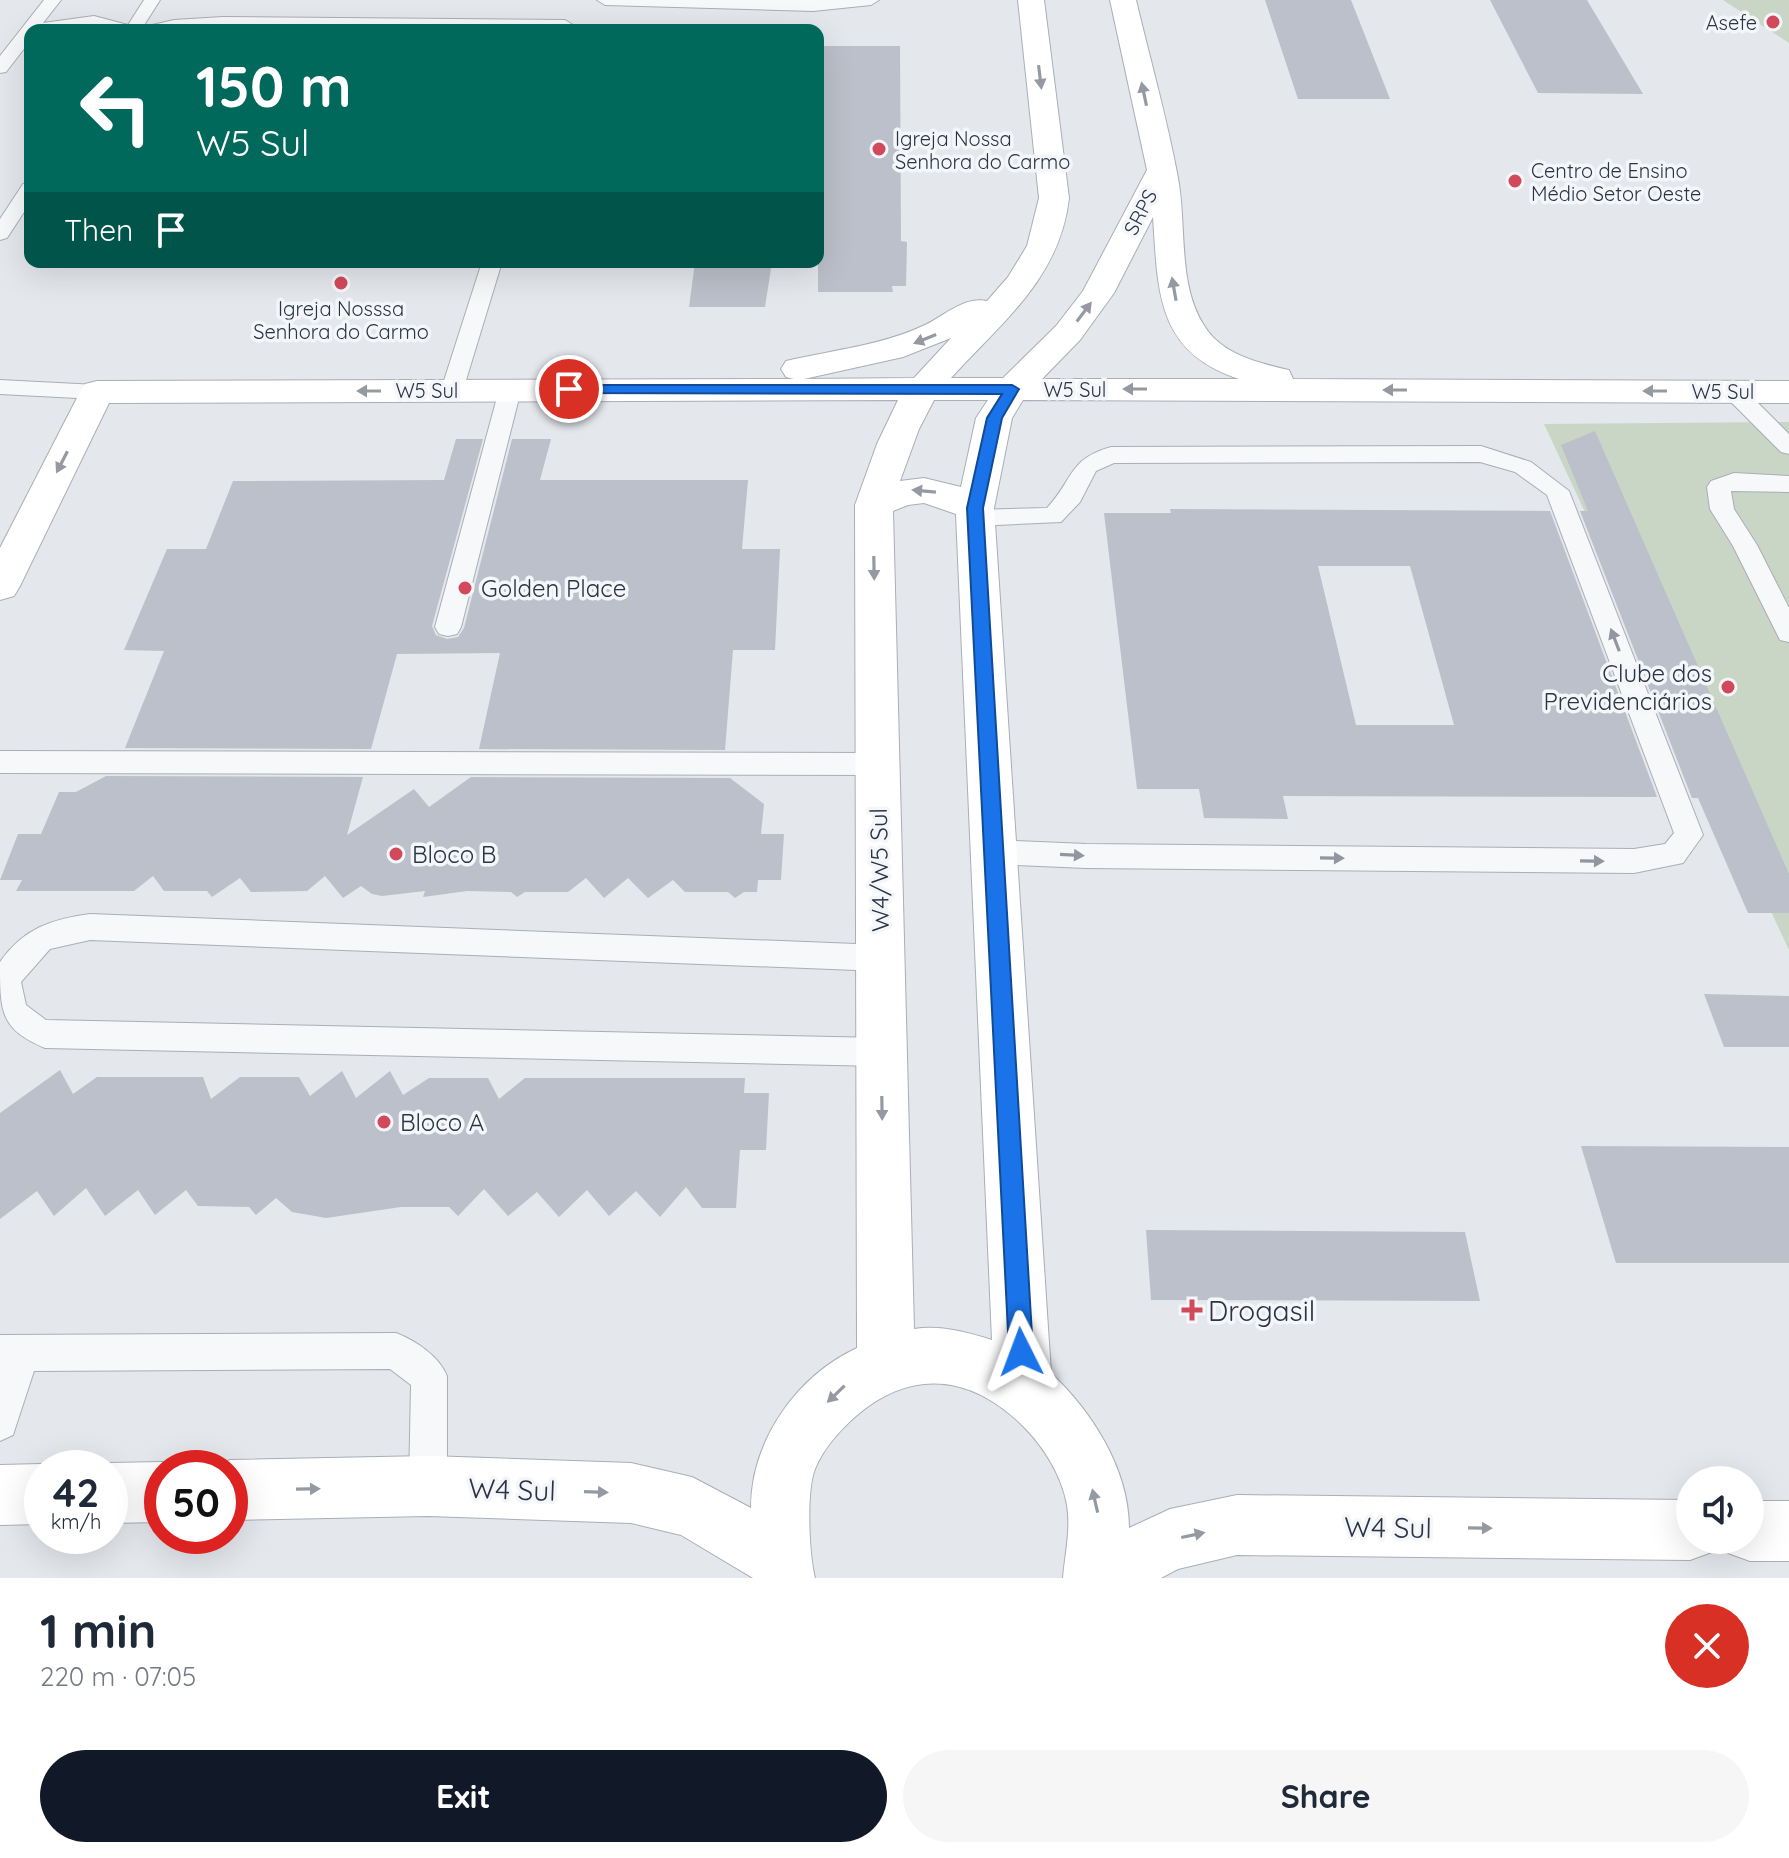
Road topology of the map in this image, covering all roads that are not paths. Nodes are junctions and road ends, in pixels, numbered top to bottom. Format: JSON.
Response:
{"nodes":[{"id":1,"x":53,"y":0,"type":"edge"},
{"id":2,"x":152,"y":0,"type":"edge"},
{"id":3,"x":605,"y":0,"type":"edge"},
{"id":4,"x":871,"y":0,"type":"edge"},
{"id":5,"x":1031,"y":0,"type":"edge"},
{"id":6,"x":1123,"y":0,"type":"edge"},
{"id":7,"x":738,"y":2,"type":"edge"},
{"id":8,"x":566,"y":23,"type":"edge"},
{"id":9,"x":35,"y":24,"type":"edge"},
{"id":10,"x":60,"y":24,"type":"edge"},
{"id":11,"x":105,"y":24,"type":"edge"},
{"id":12,"x":137,"y":24,"type":"edge"},
{"id":13,"x":190,"y":24,"type":"edge"},
{"id":14,"x":23,"y":40,"type":"edge"},
{"id":15,"x":0,"y":68,"type":"edge"},
{"id":16,"x":1161,"y":171,"type":"junction"},
{"id":17,"x":24,"y":197,"type":"edge"},
{"id":18,"x":0,"y":234,"type":"edge"},
{"id":19,"x":490,"y":268,"type":"edge"},
{"id":20,"x":1017,"y":285,"type":"junction"},
{"id":21,"x":0,"y":387,"type":"edge"},
{"id":22,"x":714,"y":389,"type":"junction"},
{"id":23,"x":923,"y":389,"type":"junction"},
{"id":24,"x":1012,"y":389,"type":"junction"},
{"id":25,"x":452,"y":390,"type":"junction"},
{"id":26,"x":510,"y":390,"type":"junction"},
{"id":27,"x":1346,"y":390,"type":"junction"},
{"id":28,"x":1733,"y":391,"type":"junction"},
{"id":29,"x":97,"y":392,"type":"junction"},
{"id":30,"x":1789,"y":392,"type":"edge"},
{"id":31,"x":1789,"y":447,"type":"edge"},
{"id":32,"x":1789,"y":484,"type":"edge"},
{"id":33,"x":874,"y":505,"type":"junction"},
{"id":34,"x":975,"y":513,"type":"junction"},
{"id":35,"x":3,"y":570,"type":"edge"},
{"id":36,"x":448,"y":627,"type":"dead end"},
{"id":37,"x":1789,"y":633,"type":"edge"},
{"id":38,"x":0,"y":762,"type":"edge"},
{"id":39,"x":877,"y":764,"type":"junction"},
{"id":40,"x":994,"y":852,"type":"junction"},
{"id":41,"x":881,"y":958,"type":"junction"},
{"id":42,"x":881,"y":1052,"type":"junction"},
{"id":43,"x":10,"y":1353,"type":"edge"},
{"id":44,"x":886,"y":1362,"type":"junction"},
{"id":45,"x":1023,"y":1383,"type":"junction"},
{"id":46,"x":0,"y":1422,"type":"edge"},
{"id":47,"x":428,"y":1486,"type":"junction"},
{"id":48,"x":248,"y":1490,"type":"edge"},
{"id":49,"x":24,"y":1494,"type":"edge"},
{"id":50,"x":0,"y":1495,"type":"edge"},
{"id":51,"x":1676,"y":1530,"type":"edge"},
{"id":52,"x":1764,"y":1531,"type":"edge"},
{"id":53,"x":1789,"y":1531,"type":"edge"},
{"id":54,"x":781,"y":1568,"type":"edge"},
{"id":55,"x":1095,"y":1578,"type":"edge"}],
"edges":[{"from":1,"to":9,"type":"lane"},
{"from":2,"to":12,"type":"lane"},
{"from":3,"to":7,"type":"lane"},
{"from":4,"to":7,"type":"lane"},
{"from":5,"to":20,"type":"main road","one_way":true},
{"from":16,"to":6,"type":"main road","name":"SRPS","one_way":true},
{"from":8,"to":13,"type":"lane"},
{"from":10,"to":11,"type":"lane"},
{"from":14,"to":15,"type":"lane"},
{"from":24,"to":16,"type":"main road","name":"SRPS","one_way":true},
{"from":27,"to":16,"type":"main road","one_way":true},
{"from":17,"to":18,"type":"lane"},
{"from":19,"to":25,"type":"lane"},
{"from":20,"to":22,"type":"main road","one_way":true},
{"from":20,"to":23,"type":"main road"},
{"from":21,"to":29,"type":"lane"},
{"from":22,"to":23,"type":"main road","name":"W5 Sul"},
{"from":22,"to":26,"type":"main road","name":"W5 Sul"},
{"from":23,"to":24,"type":"main road","name":"W5 Sul"},
{"from":23,"to":33,"type":"main road","name":"W4/W5 Sul"},
{"from":27,"to":24,"type":"main road","name":"W5 Sul","one_way":true},
{"from":24,"to":34,"type":"main road"},
{"from":25,"to":26,"type":"main road","name":"W5 Sul"},
{"from":25,"to":29,"type":"main road","name":"W5 Sul","one_way":true},
{"from":26,"to":36,"type":"lane"},
{"from":28,"to":27,"type":"main road","name":"W5 Sul","one_way":true},
{"from":28,"to":30,"type":"main road","name":"W5 Sul"},
{"from":28,"to":31,"type":"lane"},
{"from":29,"to":35,"type":"main road","one_way":true},
{"from":32,"to":37,"type":"lane"},
{"from":34,"to":33,"type":"main road","one_way":true},
{"from":33,"to":39,"type":"main road","name":"W4/W5 Sul","one_way":true},
{"from":34,"to":40,"type":"main road"},
{"from":40,"to":34,"type":"lane","one_way":true},
{"from":38,"to":39,"type":"lane"},
{"from":39,"to":41,"type":"main road","name":"W4/W5 Sul"},
{"from":40,"to":45,"type":"main road"},
{"from":41,"to":42,"type":"main road","name":"W4/W5 Sul"},
{"from":41,"to":42,"type":"lane"},
{"from":42,"to":44,"type":"main road","name":"W4/W5 Sul","one_way":true},
{"from":43,"to":46,"type":"lane"},
{"from":43,"to":47,"type":"lane"},
{"from":44,"to":45,"type":"main road"},
{"from":44,"to":54,"type":"main road","one_way":true},
{"from":55,"to":45,"type":"main road","one_way":true},
{"from":48,"to":47,"type":"main road","name":"W4 Sul","one_way":true},
{"from":47,"to":54,"type":"main road","name":"W4 Sul","one_way":true},
{"from":49,"to":50,"type":"main road"},
{"from":55,"to":51,"type":"main road","name":"W4 Sul","one_way":true},
{"from":52,"to":53,"type":"main road"}]}
